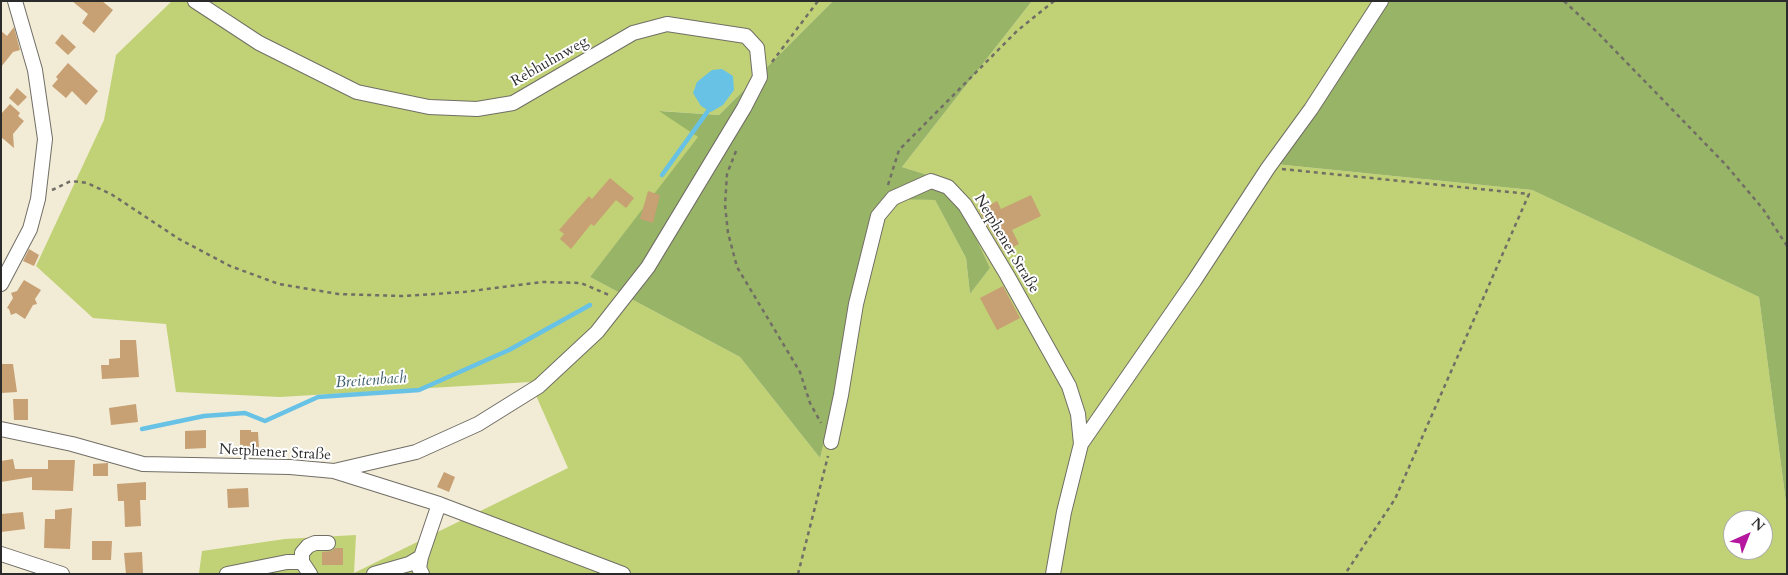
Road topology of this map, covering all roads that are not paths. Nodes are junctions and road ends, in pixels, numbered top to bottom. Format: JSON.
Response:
{"nodes":[{"id":1,"x":15,"y":1,"type":"edge"},
{"id":2,"x":195,"y":1,"type":"edge"},
{"id":3,"x":1381,"y":1,"type":"edge"},
{"id":4,"x":1,"y":284,"type":"edge"},
{"id":5,"x":1,"y":430,"type":"edge"},
{"id":6,"x":831,"y":442,"type":"road end"},
{"id":7,"x":1081,"y":444,"type":"junction"},
{"id":8,"x":334,"y":471,"type":"junction"},
{"id":9,"x":439,"y":504,"type":"junction"},
{"id":10,"x":328,"y":543,"type":"dead end"},
{"id":11,"x":1,"y":554,"type":"edge"},
{"id":12,"x":421,"y":557,"type":"junction"},
{"id":13,"x":302,"y":562,"type":"junction"},
{"id":14,"x":62,"y":574,"type":"edge"},
{"id":15,"x":227,"y":574,"type":"edge"},
{"id":16,"x":310,"y":574,"type":"edge"},
{"id":17,"x":374,"y":574,"type":"edge"},
{"id":18,"x":422,"y":574,"type":"edge"},
{"id":19,"x":623,"y":574,"type":"edge"},
{"id":20,"x":1053,"y":574,"type":"edge"}],
"edges":[{"from":1,"to":4,"type":"street"},
{"from":2,"to":8,"type":"street","name":"Rebhuhnweg"},
{"from":3,"to":7,"type":"street","name":"Netphener Straße"},
{"from":5,"to":8,"type":"street","name":"Netphener Straße"},
{"from":6,"to":7,"type":"street","name":"Netphener Straße"},
{"from":7,"to":20,"type":"street","name":"Netphener Straße"},
{"from":8,"to":9,"type":"street","name":"Netphener Straße"},
{"from":9,"to":12,"type":"street"},
{"from":9,"to":19,"type":"street","name":"Netphener Straße"},
{"from":10,"to":13,"type":"street"},
{"from":11,"to":14,"type":"street"},
{"from":12,"to":17,"type":"street"},
{"from":12,"to":18,"type":"street"},
{"from":13,"to":15,"type":"street"},
{"from":13,"to":16,"type":"street"}]}
